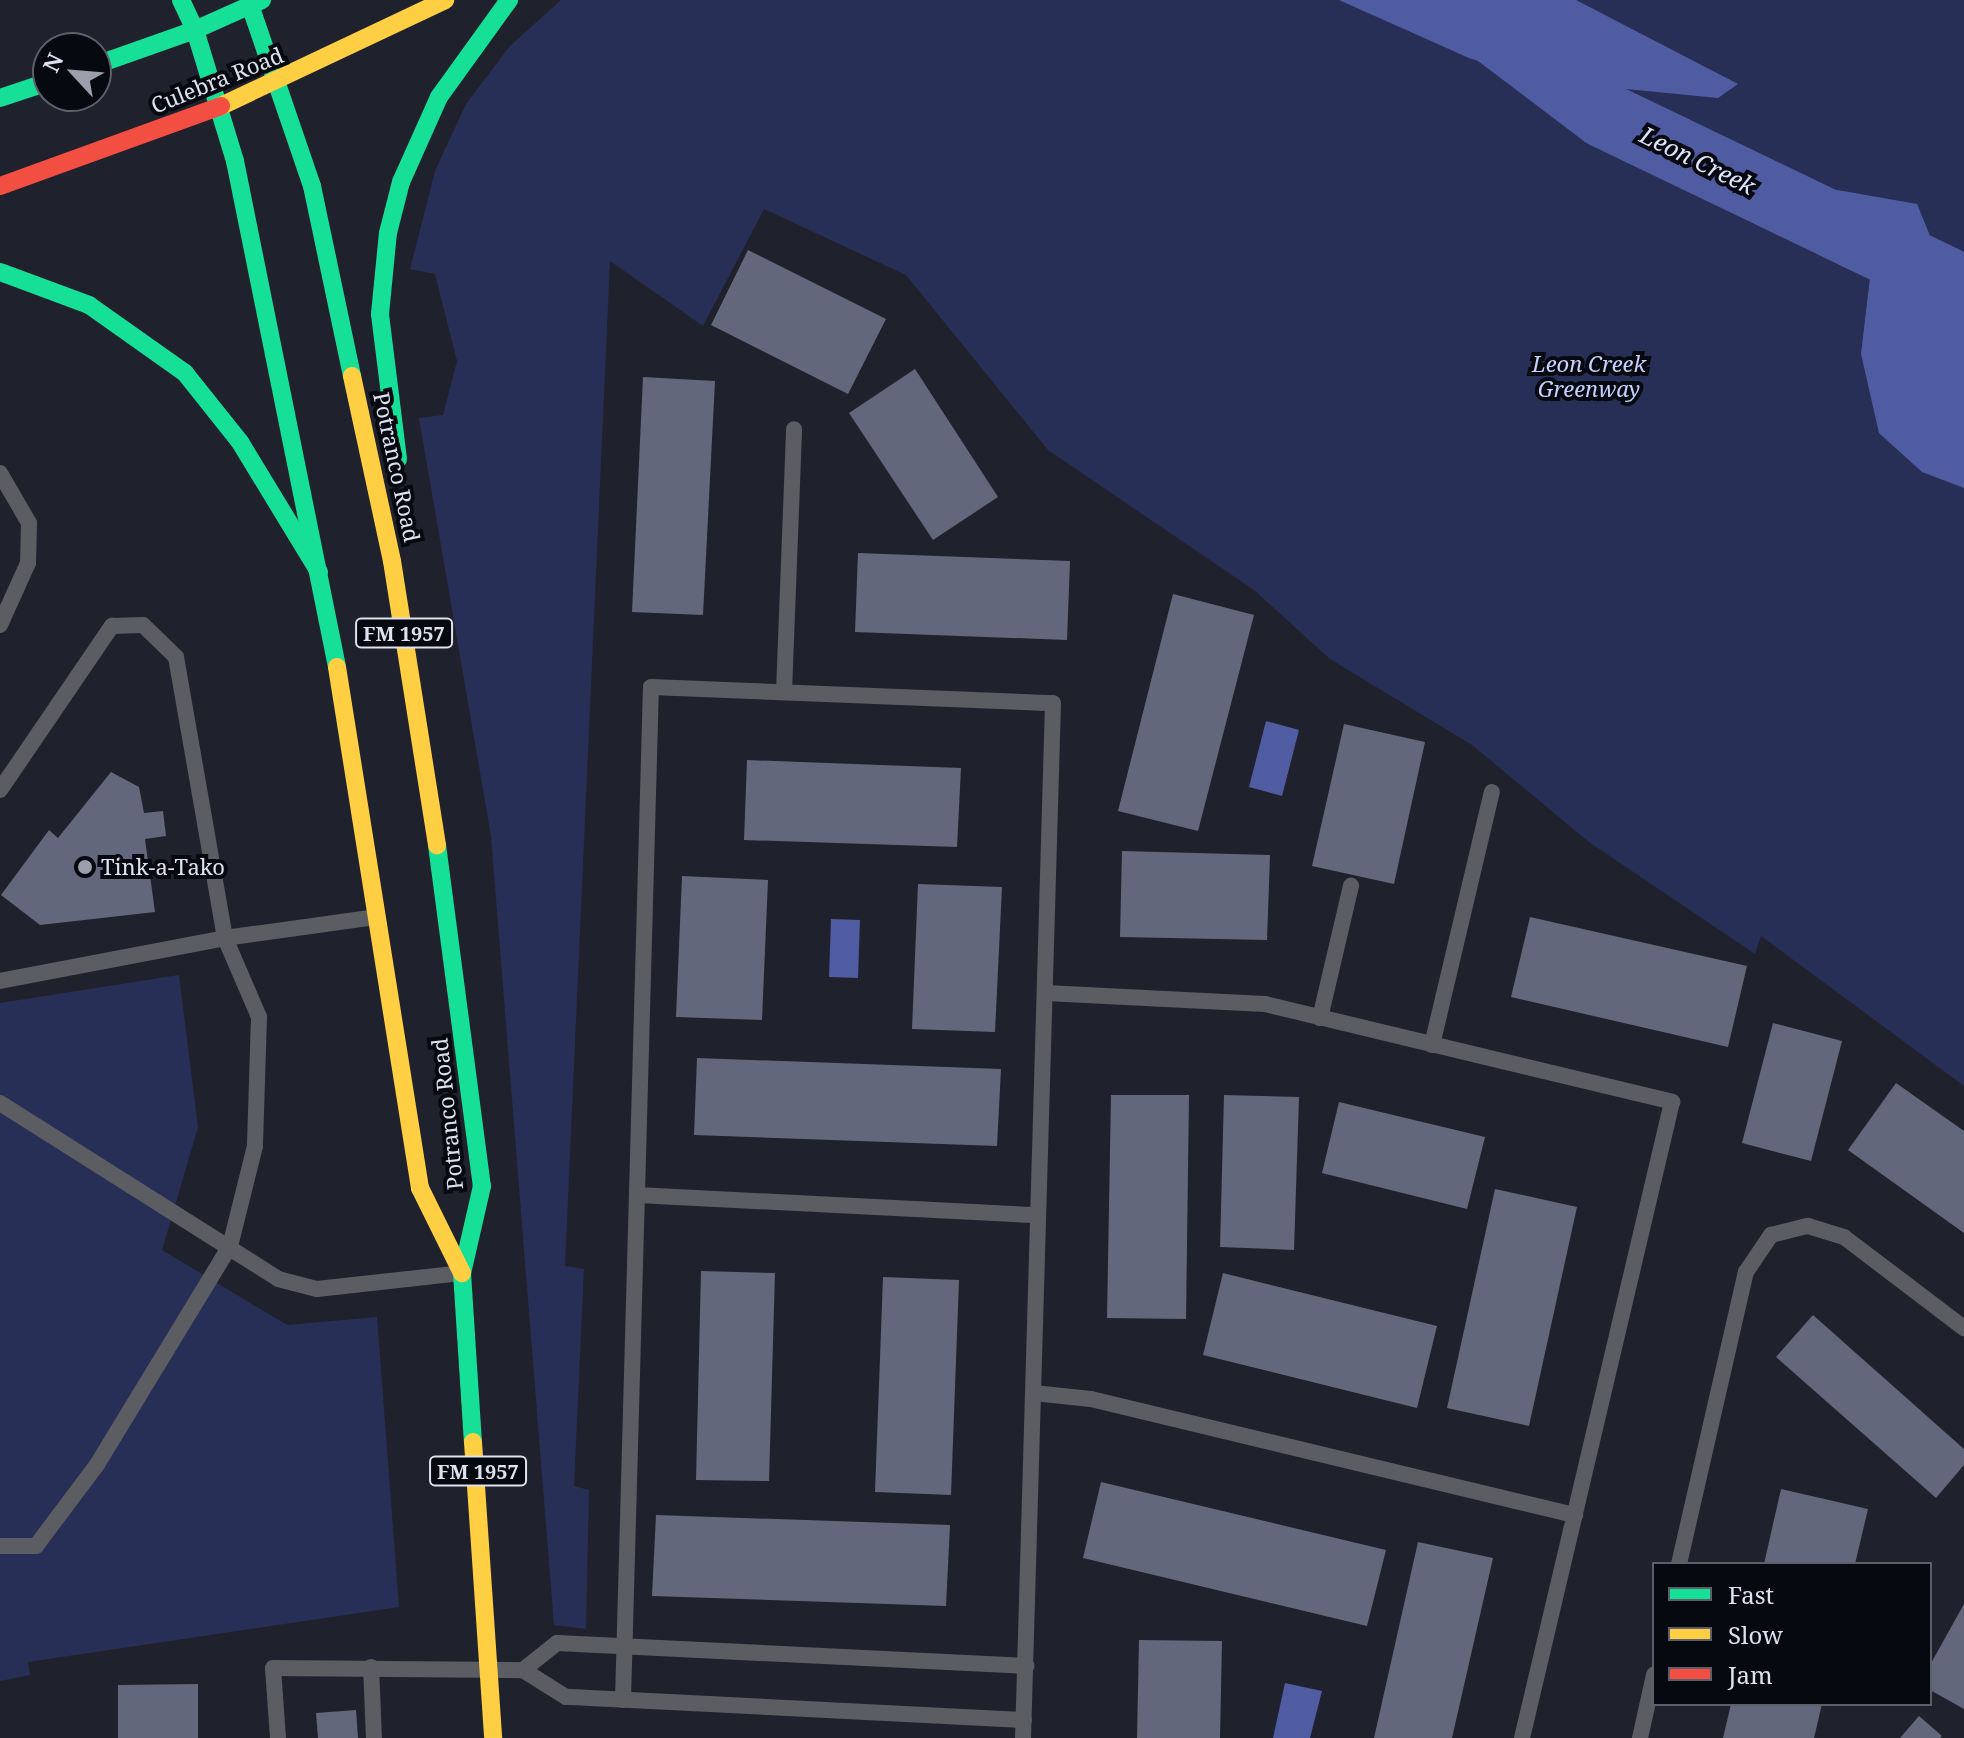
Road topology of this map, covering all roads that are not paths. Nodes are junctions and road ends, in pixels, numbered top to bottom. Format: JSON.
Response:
{"nodes":[{"id":1,"x":181,"y":0,"type":"edge"},
{"id":2,"x":445,"y":0,"type":"edge"},
{"id":3,"x":509,"y":0,"type":"edge"},
{"id":4,"x":253,"y":2,"type":"edge"},
{"id":5,"x":195,"y":30,"type":"junction"},
{"id":6,"x":112,"y":59,"type":"edge"},
{"id":7,"x":281,"y":81,"type":"junction"},
{"id":8,"x":32,"y":87,"type":"edge"},
{"id":9,"x":0,"y":98,"type":"edge"},
{"id":10,"x":221,"y":106,"type":"junction"},
{"id":11,"x":0,"y":186,"type":"edge"},
{"id":12,"x":0,"y":272,"type":"edge"},
{"id":13,"x":794,"y":429,"type":"dead end"},
{"id":14,"x":0,"y":473,"type":"edge"},
{"id":15,"x":392,"y":561,"type":"junction"},
{"id":16,"x":324,"y":582,"type":"junction"},
{"id":17,"x":0,"y":625,"type":"edge"},
{"id":18,"x":784,"y":692,"type":"junction"},
{"id":19,"x":0,"y":790,"type":"edge"},
{"id":20,"x":1492,"y":792,"type":"dead end"},
{"id":21,"x":1351,"y":886,"type":"dead end"},
{"id":22,"x":382,"y":917,"type":"junction"},
{"id":23,"x":225,"y":938,"type":"junction"},
{"id":24,"x":0,"y":981,"type":"edge"},
{"id":25,"x":1046,"y":993,"type":"junction"},
{"id":26,"x":1320,"y":1018,"type":"junction"},
{"id":27,"x":1432,"y":1045,"type":"junction"},
{"id":28,"x":0,"y":1103,"type":"edge"},
{"id":29,"x":637,"y":1195,"type":"junction"},
{"id":30,"x":1038,"y":1215,"type":"junction"},
{"id":31,"x":230,"y":1246,"type":"junction"},
{"id":32,"x":462,"y":1273,"type":"junction"},
{"id":33,"x":1964,"y":1328,"type":"edge"},
{"id":34,"x":1034,"y":1393,"type":"junction"},
{"id":35,"x":1575,"y":1515,"type":"junction"},
{"id":36,"x":0,"y":1546,"type":"edge"},
{"id":37,"x":1679,"y":1562,"type":"edge"},
{"id":38,"x":623,"y":1643,"type":"junction"},
{"id":39,"x":1026,"y":1666,"type":"junction"},
{"id":40,"x":371,"y":1667,"type":"junction"},
{"id":41,"x":492,"y":1669,"type":"junction"},
{"id":42,"x":523,"y":1670,"type":"junction"},
{"id":43,"x":1652,"y":1684,"type":"edge"},
{"id":44,"x":623,"y":1700,"type":"junction"},
{"id":45,"x":1024,"y":1720,"type":"junction"},
{"id":46,"x":278,"y":1738,"type":"edge"},
{"id":47,"x":374,"y":1738,"type":"edge"},
{"id":48,"x":493,"y":1738,"type":"edge"},
{"id":49,"x":1023,"y":1738,"type":"edge"},
{"id":50,"x":1522,"y":1738,"type":"edge"},
{"id":51,"x":1640,"y":1738,"type":"edge"}],
"edges":[{"from":1,"to":5,"type":"main road","name":"Potranco Road"},
{"from":2,"to":7,"type":"main road","name":"Culebra Road"},
{"from":3,"to":15,"type":"main road"},
{"from":4,"to":5,"type":"main road"},
{"from":4,"to":7,"type":"main road","name":"Potranco Road","number":"FM 1957"},
{"from":5,"to":6,"type":"main road"},
{"from":5,"to":10,"type":"main road","name":"Potranco Road","number":"FM 1957"},
{"from":7,"to":10,"type":"main road","name":"Culebra Road"},
{"from":7,"to":15,"type":"main road","name":"Potranco Road","number":"FM 1957"},
{"from":8,"to":9,"type":"main road"},
{"from":10,"to":11,"type":"main road","name":"Culebra Road"},
{"from":10,"to":16,"type":"main road","name":"Potranco Road","number":"FM 1957"},
{"from":12,"to":16,"type":"main road"},
{"from":13,"to":18,"type":"lane"},
{"from":14,"to":17,"type":"lane"},
{"from":15,"to":32,"type":"main road","name":"Potranco Road","number":"FM 1957"},
{"from":16,"to":22,"type":"main road","name":"Potranco Road","number":"FM 1957"},
{"from":18,"to":25,"type":"lane"},
{"from":18,"to":29,"type":"lane"},
{"from":19,"to":23,"type":"lane"},
{"from":20,"to":27,"type":"lane"},
{"from":21,"to":26,"type":"lane"},
{"from":22,"to":23,"type":"lane"},
{"from":22,"to":32,"type":"main road","name":"Potranco Road","number":"FM 1957"},
{"from":23,"to":24,"type":"lane"},
{"from":23,"to":31,"type":"lane"},
{"from":25,"to":26,"type":"lane"},
{"from":25,"to":30,"type":"lane"},
{"from":26,"to":27,"type":"lane"},
{"from":27,"to":35,"type":"lane"},
{"from":28,"to":31,"type":"lane"},
{"from":29,"to":30,"type":"lane"},
{"from":29,"to":38,"type":"lane"},
{"from":30,"to":34,"type":"lane"},
{"from":31,"to":32,"type":"lane"},
{"from":31,"to":36,"type":"lane"},
{"from":32,"to":41,"type":"main road","number":"FM 1957"},
{"from":33,"to":37,"type":"lane"},
{"from":34,"to":35,"type":"lane"},
{"from":34,"to":39,"type":"lane"},
{"from":35,"to":50,"type":"lane"},
{"from":38,"to":39,"type":"lane"},
{"from":38,"to":42,"type":"lane"},
{"from":38,"to":44,"type":"lane"},
{"from":39,"to":45,"type":"lane"},
{"from":40,"to":41,"type":"lane"},
{"from":40,"to":46,"type":"lane"},
{"from":40,"to":47,"type":"lane"},
{"from":41,"to":42,"type":"lane"},
{"from":41,"to":48,"type":"main road","number":"FM 1957"},
{"from":42,"to":44,"type":"lane"},
{"from":43,"to":51,"type":"lane"},
{"from":44,"to":45,"type":"lane"},
{"from":45,"to":49,"type":"lane"}]}
